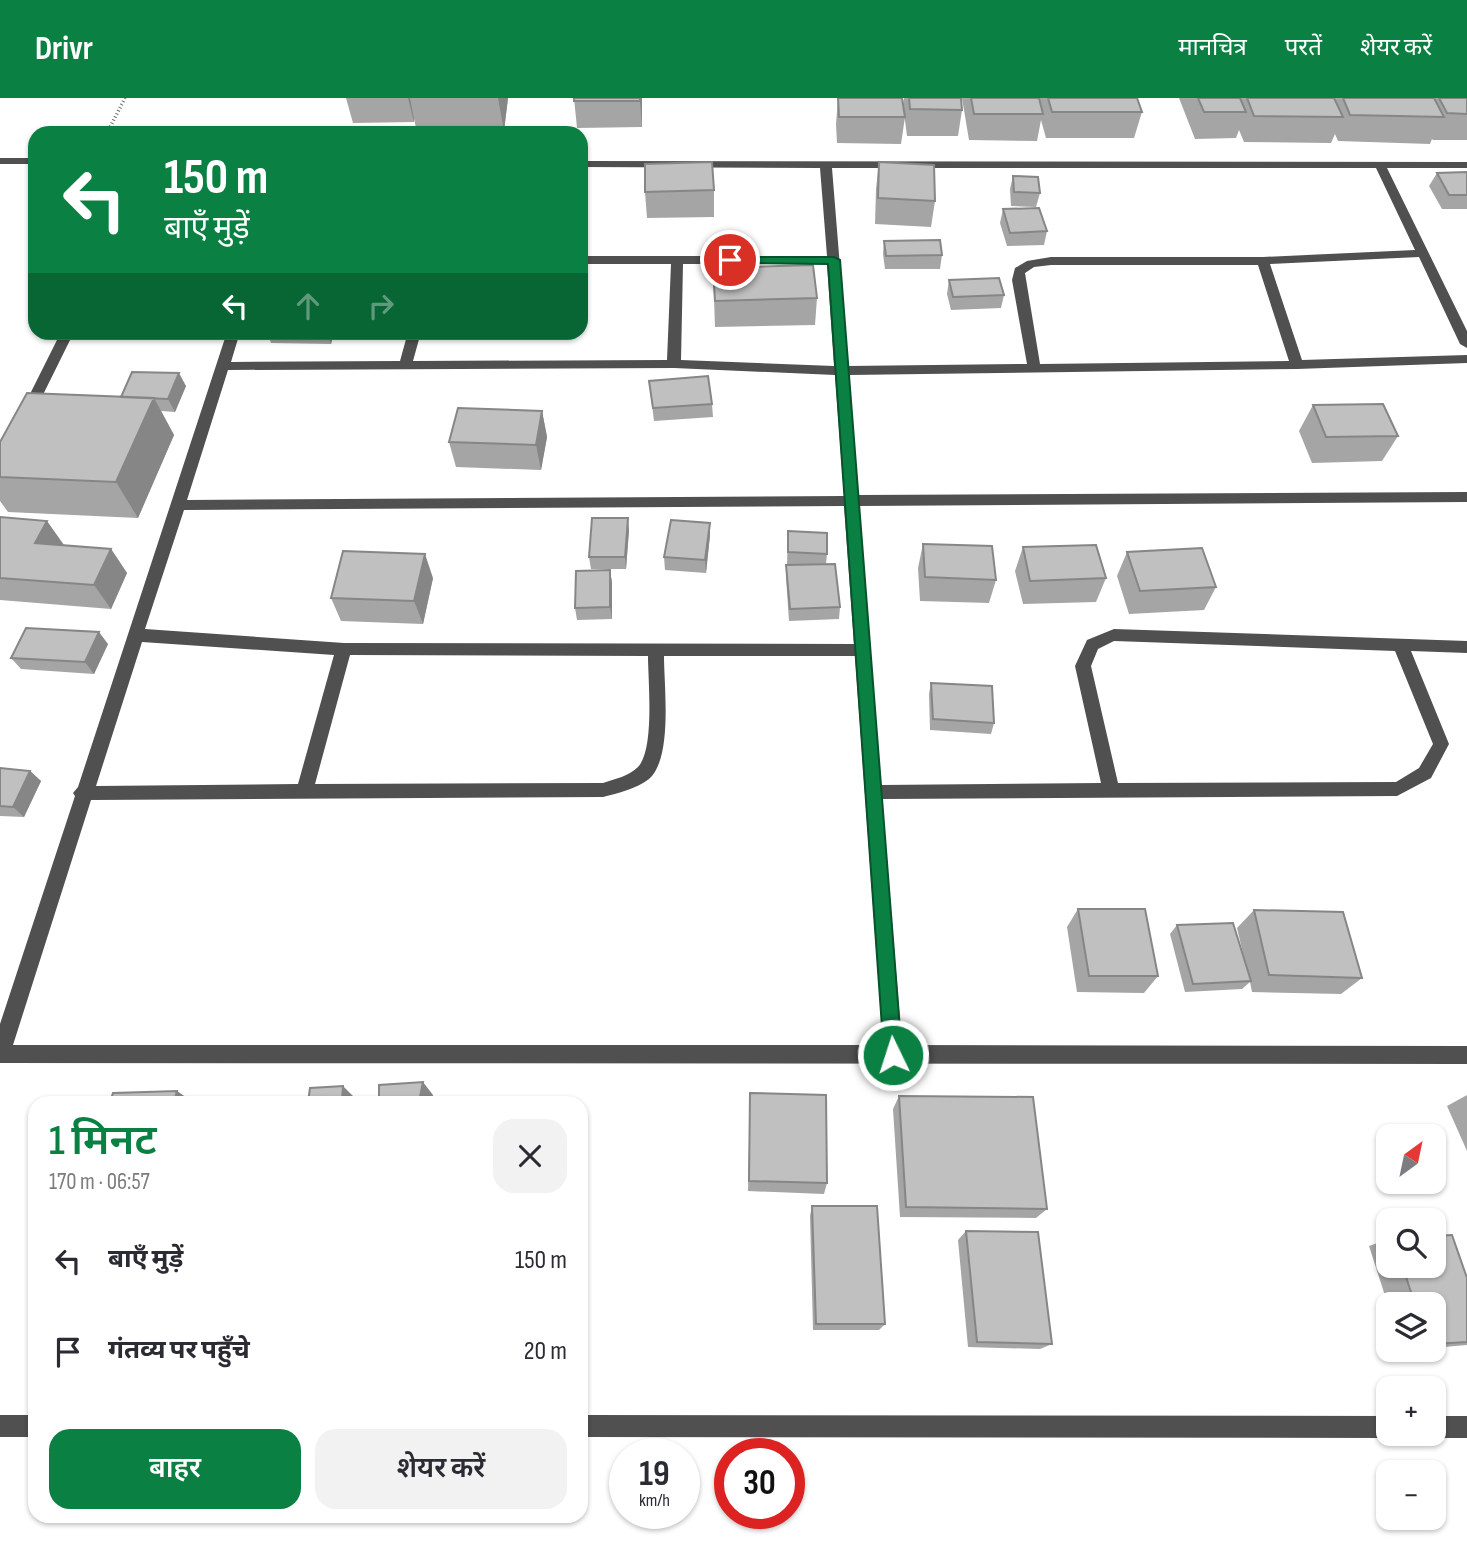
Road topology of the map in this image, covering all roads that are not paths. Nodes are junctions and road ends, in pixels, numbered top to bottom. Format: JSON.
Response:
{"nodes":[{"id":1,"x":0,"y":161,"type":"edge"},
{"id":2,"x":28,"y":161,"type":"edge"},
{"id":3,"x":588,"y":164,"type":"edge"},
{"id":4,"x":825,"y":164,"type":"junction"},
{"id":5,"x":1380,"y":165,"type":"junction"},
{"id":6,"x":1467,"y":165,"type":"edge"},
{"id":7,"x":1425,"y":253,"type":"junction"},
{"id":8,"x":677,"y":259,"type":"junction"},
{"id":9,"x":588,"y":260,"type":"edge"},
{"id":10,"x":834,"y":260,"type":"junction"},
{"id":11,"x":1263,"y":261,"type":"junction"},
{"id":12,"x":64,"y":340,"type":"edge"},
{"id":13,"x":231,"y":340,"type":"edge"},
{"id":14,"x":413,"y":340,"type":"edge"},
{"id":15,"x":1467,"y":344,"type":"edge"},
{"id":16,"x":1467,"y":359,"type":"edge"},
{"id":17,"x":674,"y":364,"type":"junction"},
{"id":18,"x":405,"y":365,"type":"junction"},
{"id":19,"x":1297,"y":365,"type":"junction"},
{"id":20,"x":223,"y":366,"type":"junction"},
{"id":21,"x":1034,"y":368,"type":"junction"},
{"id":22,"x":842,"y":371,"type":"junction"},
{"id":23,"x":18,"y":431,"type":"edge"},
{"id":24,"x":1467,"y":497,"type":"edge"},
{"id":25,"x":851,"y":501,"type":"junction"},
{"id":26,"x":178,"y":505,"type":"junction"},
{"id":27,"x":136,"y":635,"type":"junction"},
{"id":28,"x":1399,"y":644,"type":"junction"},
{"id":29,"x":1467,"y":647,"type":"edge"},
{"id":30,"x":656,"y":648,"type":"junction"},
{"id":31,"x":344,"y":649,"type":"junction"},
{"id":32,"x":862,"y":650,"type":"junction"},
{"id":33,"x":1111,"y":789,"type":"junction"},
{"id":34,"x":874,"y":792,"type":"junction"},
{"id":35,"x":82,"y":793,"type":"junction"},
{"id":36,"x":304,"y":793,"type":"junction"},
{"id":37,"x":0,"y":1054,"type":"edge"},
{"id":38,"x":893,"y":1055,"type":"junction"},
{"id":39,"x":1467,"y":1055,"type":"edge"},
{"id":40,"x":0,"y":1426,"type":"edge"},
{"id":41,"x":28,"y":1426,"type":"edge"},
{"id":42,"x":588,"y":1426,"type":"edge"},
{"id":43,"x":1376,"y":1427,"type":"edge"},
{"id":44,"x":1446,"y":1427,"type":"edge"},
{"id":45,"x":1467,"y":1427,"type":"edge"}],
"edges":[{"from":1,"to":2,"type":"street"},
{"from":3,"to":4,"type":"street"},
{"from":4,"to":5,"type":"street"},
{"from":4,"to":10,"type":"street"},
{"from":5,"to":6,"type":"street"},
{"from":5,"to":7,"type":"street"},
{"from":7,"to":11,"type":"street"},
{"from":7,"to":15,"type":"street"},
{"from":8,"to":9,"type":"street"},
{"from":8,"to":10,"type":"street"},
{"from":8,"to":17,"type":"street"},
{"from":10,"to":22,"type":"street"},
{"from":11,"to":19,"type":"street"},
{"from":11,"to":21,"type":"street"},
{"from":12,"to":23,"type":"street"},
{"from":13,"to":20,"type":"street"},
{"from":14,"to":18,"type":"street"},
{"from":16,"to":19,"type":"street"},
{"from":17,"to":18,"type":"street"},
{"from":17,"to":22,"type":"street"},
{"from":18,"to":20,"type":"street"},
{"from":19,"to":21,"type":"street"},
{"from":20,"to":26,"type":"street"},
{"from":21,"to":22,"type":"street"},
{"from":22,"to":25,"type":"street"},
{"from":24,"to":25,"type":"street"},
{"from":25,"to":26,"type":"street"},
{"from":25,"to":32,"type":"street"},
{"from":26,"to":27,"type":"street"},
{"from":27,"to":31,"type":"street"},
{"from":27,"to":35,"type":"street"},
{"from":28,"to":29,"type":"street"},
{"from":28,"to":33,"type":"street"},
{"from":28,"to":33,"type":"street"},
{"from":30,"to":31,"type":"street"},
{"from":30,"to":32,"type":"street"},
{"from":30,"to":36,"type":"street"},
{"from":31,"to":36,"type":"street"},
{"from":32,"to":34,"type":"street"},
{"from":33,"to":34,"type":"street"},
{"from":34,"to":38,"type":"street"},
{"from":35,"to":36,"type":"street"},
{"from":35,"to":37,"type":"street"},
{"from":37,"to":38,"type":"street"},
{"from":38,"to":39,"type":"street"},
{"from":40,"to":41,"type":"street"},
{"from":42,"to":43,"type":"street"},
{"from":44,"to":45,"type":"street"}]}
